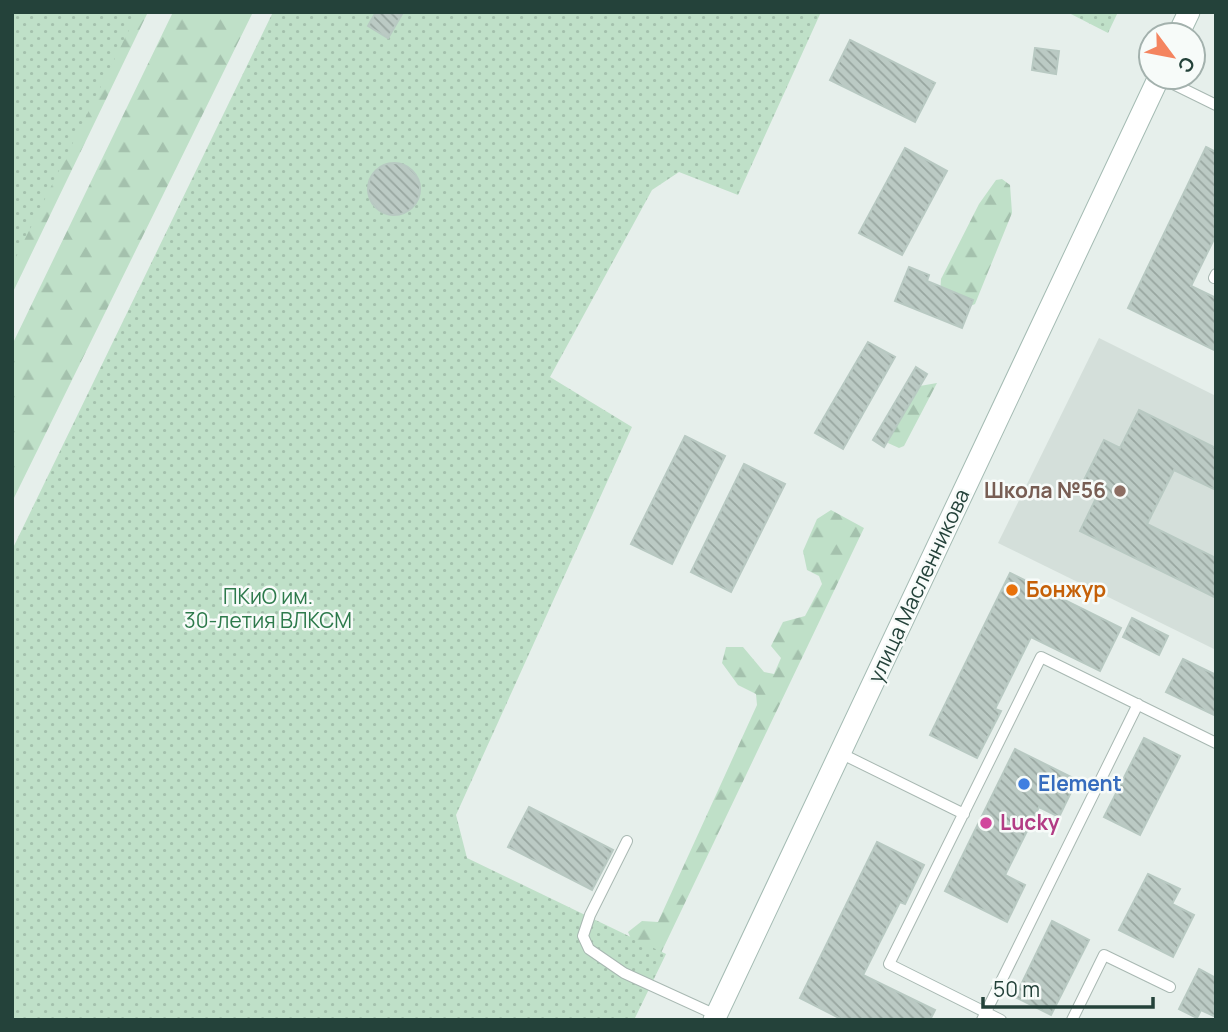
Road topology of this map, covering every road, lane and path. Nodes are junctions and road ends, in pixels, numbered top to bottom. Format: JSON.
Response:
{"nodes":[{"id":1,"x":1152,"y":91,"type":"edge"},
{"id":2,"x":1188,"y":91,"type":"edge"},
{"id":3,"x":1216,"y":105,"type":"edge"},
{"id":4,"x":1138,"y":704,"type":"junction"},
{"id":5,"x":1216,"y":743,"type":"edge"},
{"id":6,"x":840,"y":753,"type":"junction"},
{"id":7,"x":964,"y":814,"type":"junction"},
{"id":8,"x":627,"y":841,"type":"dead end"},
{"id":9,"x":1170,"y":987,"type":"dead end"},
{"id":10,"x":984,"y":1016,"type":"edge"},
{"id":11,"x":715,"y":1018,"type":"edge"},
{"id":12,"x":1001,"y":1020,"type":"edge"},
{"id":13,"x":1072,"y":1020,"type":"edge"}],
"edges":[{"from":1,"to":6,"type":"main road","name":"улица Масленникова"},
{"from":2,"to":3,"type":"lane"},
{"from":4,"to":5,"type":"lane"},
{"from":4,"to":7,"type":"lane"},
{"from":4,"to":10,"type":"lane"},
{"from":6,"to":7,"type":"lane"},
{"from":6,"to":11,"type":"main road","name":"улица Масленникова"},
{"from":7,"to":10,"type":"lane"},
{"from":8,"to":11,"type":"lane"},
{"from":9,"to":13,"type":"lane"},
{"from":10,"to":12,"type":"lane"}]}
